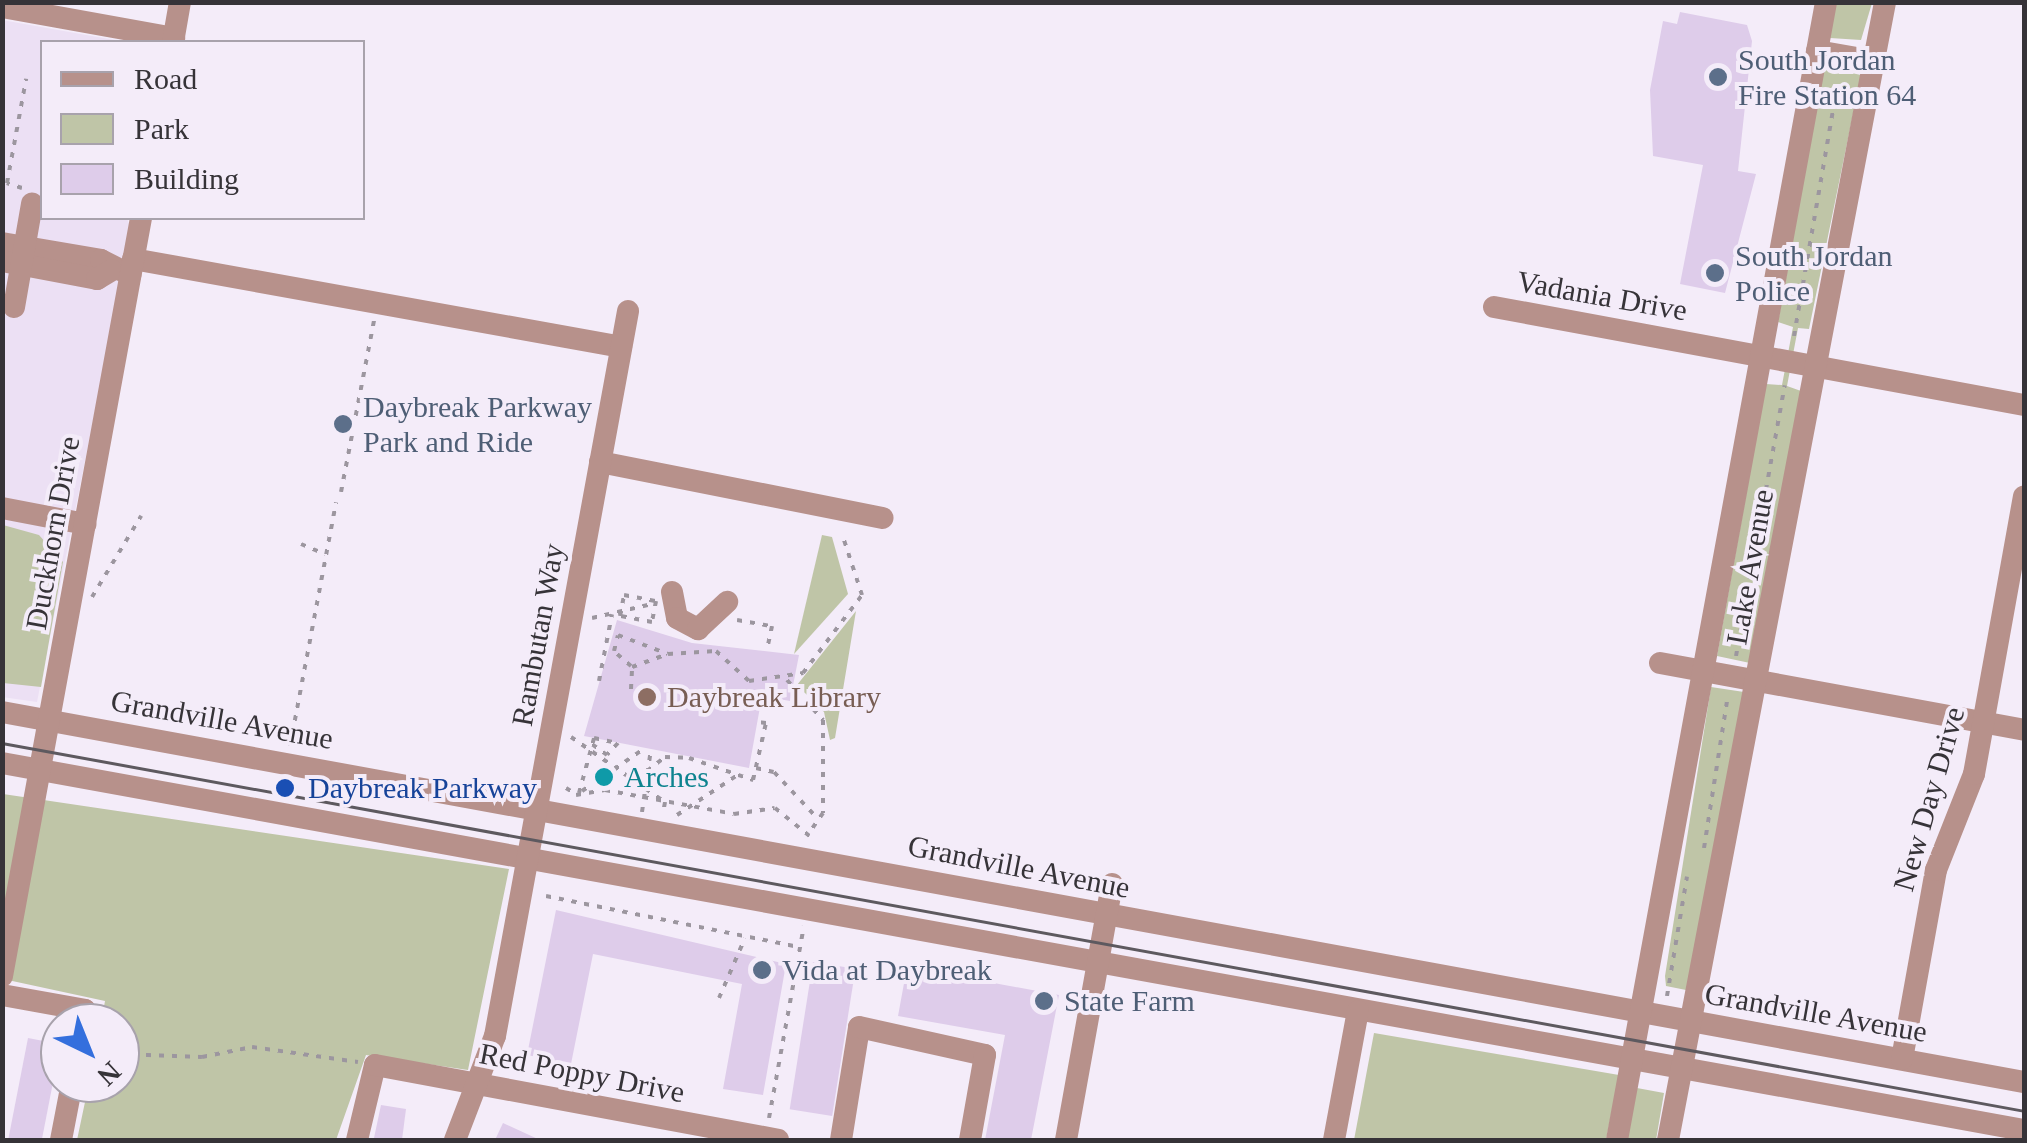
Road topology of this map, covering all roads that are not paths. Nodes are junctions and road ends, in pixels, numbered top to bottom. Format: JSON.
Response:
{"nodes":[{"id":1,"x":180,"y":2,"type":"edge"},
{"id":2,"x":1826,"y":2,"type":"edge"},
{"id":3,"x":1885,"y":2,"type":"edge"},
{"id":4,"x":2,"y":7,"type":"edge"},
{"id":5,"x":173,"y":40,"type":"edge"},
{"id":6,"x":1817,"y":51,"type":"junction"},
{"id":7,"x":1874,"y":60,"type":"junction"},
{"id":8,"x":27,"y":198,"type":"road end"},
{"id":9,"x":140,"y":220,"type":"edge"},
{"id":10,"x":13,"y":254,"type":"edge"},
{"id":11,"x":125,"y":268,"type":"junction"},
{"id":12,"x":1494,"y":306,"type":"dead end"},
{"id":13,"x":14,"y":307,"type":"dead end"},
{"id":14,"x":628,"y":312,"type":"dead end"},
{"id":15,"x":621,"y":347,"type":"junction"},
{"id":16,"x":1761,"y":356,"type":"junction"},
{"id":17,"x":1817,"y":366,"type":"junction"},
{"id":18,"x":2024,"y":405,"type":"edge"},
{"id":19,"x":600,"y":462,"type":"junction"},
{"id":20,"x":2024,"y":496,"type":"edge"},
{"id":21,"x":2,"y":508,"type":"edge"},
{"id":22,"x":882,"y":518,"type":"dead end"},
{"id":23,"x":85,"y":524,"type":"junction"},
{"id":24,"x":664,"y":598,"type":"road end"},
{"id":25,"x":732,"y":602,"type":"road end"},
{"id":26,"x":1660,"y":663,"type":"dead end"},
{"id":27,"x":1704,"y":672,"type":"junction"},
{"id":28,"x":1760,"y":681,"type":"junction"},
{"id":29,"x":2,"y":712,"type":"edge"},
{"id":30,"x":49,"y":721,"type":"junction"},
{"id":31,"x":1983,"y":722,"type":"junction"},
{"id":32,"x":2024,"y":730,"type":"edge"},
{"id":33,"x":2,"y":763,"type":"edge"},
{"id":34,"x":39,"y":770,"type":"junction"},
{"id":35,"x":536,"y":806,"type":"junction"},
{"id":36,"x":528,"y":856,"type":"junction"},
{"id":37,"x":1112,"y":884,"type":"dead end"},
{"id":38,"x":1106,"y":915,"type":"junction"},
{"id":39,"x":1098,"y":962,"type":"junction"},
{"id":40,"x":2,"y":976,"type":"edge"},
{"id":41,"x":2,"y":995,"type":"edge"},
{"id":42,"x":40,"y":1005,"type":"edge"},
{"id":43,"x":1358,"y":1011,"type":"junction"},
{"id":44,"x":1640,"y":1012,"type":"junction"},
{"id":45,"x":1694,"y":1022,"type":"junction"},
{"id":46,"x":1632,"y":1058,"type":"junction"},
{"id":47,"x":1902,"y":1059,"type":"junction"},
{"id":48,"x":1684,"y":1067,"type":"junction"},
{"id":49,"x":2024,"y":1082,"type":"edge"},
{"id":50,"x":478,"y":1084,"type":"junction"},
{"id":51,"x":68,"y":1103,"type":"edge"},
{"id":52,"x":2024,"y":1130,"type":"edge"},
{"id":53,"x":773,"y":1133,"type":"edge"},
{"id":54,"x":61,"y":1140,"type":"edge"},
{"id":55,"x":358,"y":1140,"type":"edge"},
{"id":56,"x":455,"y":1140,"type":"edge"},
{"id":57,"x":842,"y":1140,"type":"edge"},
{"id":58,"x":970,"y":1140,"type":"edge"},
{"id":59,"x":1066,"y":1140,"type":"edge"},
{"id":60,"x":1334,"y":1140,"type":"edge"},
{"id":61,"x":1617,"y":1140,"type":"edge"},
{"id":62,"x":1668,"y":1140,"type":"edge"}],
"edges":[{"from":1,"to":5,"type":"street"},
{"from":2,"to":6,"type":"street","name":"Lake Avenue"},
{"from":3,"to":7,"type":"street","name":"Lake Avenue"},
{"from":4,"to":5,"type":"street"},
{"from":6,"to":7,"type":"street"},
{"from":6,"to":16,"type":"street","name":"Lake Avenue"},
{"from":7,"to":17,"type":"street","name":"Lake Avenue"},
{"from":8,"to":10,"type":"street"},
{"from":9,"to":11,"type":"street","name":"Duckhorn Drive"},
{"from":10,"to":11,"type":"street"},
{"from":10,"to":13,"type":"street"},
{"from":11,"to":15,"type":"street"},
{"from":11,"to":23,"type":"street","name":"Duckhorn Drive"},
{"from":12,"to":16,"type":"street","name":"Vadania Drive"},
{"from":14,"to":15,"type":"street","name":"Rambutan Way"},
{"from":15,"to":19,"type":"street","name":"Rambutan Way"},
{"from":16,"to":17,"type":"street","name":"Vadania Drive"},
{"from":16,"to":27,"type":"street","name":"Lake Avenue"},
{"from":17,"to":18,"type":"street","name":"Vadania Drive"},
{"from":17,"to":28,"type":"street","name":"Lake Avenue"},
{"from":19,"to":22,"type":"street"},
{"from":19,"to":35,"type":"street","name":"Rambutan Way"},
{"from":20,"to":31,"type":"street","name":"New Day Drive"},
{"from":21,"to":23,"type":"street"},
{"from":23,"to":30,"type":"street","name":"Duckhorn Drive"},
{"from":24,"to":25,"type":"street"},
{"from":26,"to":27,"type":"street"},
{"from":27,"to":28,"type":"street"},
{"from":27,"to":44,"type":"street","name":"Lake Avenue"},
{"from":28,"to":31,"type":"street"},
{"from":28,"to":45,"type":"street","name":"Lake Avenue"},
{"from":29,"to":30,"type":"street","name":"Grandville Avenue"},
{"from":30,"to":34,"type":"street","name":"Duckhorn Drive"},
{"from":30,"to":35,"type":"street","name":"Grandville Avenue"},
{"from":31,"to":32,"type":"street"},
{"from":31,"to":47,"type":"street","name":"New Day Drive"},
{"from":33,"to":34,"type":"street"},
{"from":34,"to":36,"type":"street"},
{"from":34,"to":40,"type":"street","name":"Duckhorn Drive"},
{"from":35,"to":36,"type":"street","name":"Rambutan Way"},
{"from":35,"to":38,"type":"street","name":"Grandville Avenue"},
{"from":36,"to":39,"type":"street"},
{"from":36,"to":50,"type":"street","name":"Rambutan Way"},
{"from":37,"to":38,"type":"street"},
{"from":38,"to":39,"type":"street"},
{"from":38,"to":44,"type":"street","name":"Grandville Avenue"},
{"from":39,"to":43,"type":"street"},
{"from":39,"to":59,"type":"street"},
{"from":41,"to":42,"type":"street"},
{"from":43,"to":46,"type":"street"},
{"from":43,"to":60,"type":"street"},
{"from":44,"to":45,"type":"street","name":"Grandville Avenue"},
{"from":44,"to":46,"type":"street","name":"Lake Avenue"},
{"from":45,"to":47,"type":"street","name":"Grandville Avenue"},
{"from":45,"to":48,"type":"street","name":"Lake Avenue"},
{"from":46,"to":48,"type":"street"},
{"from":46,"to":61,"type":"street","name":"Lake Avenue"},
{"from":47,"to":49,"type":"street","name":"Grandville Avenue"},
{"from":48,"to":52,"type":"street"},
{"from":48,"to":62,"type":"street","name":"Lake Avenue"},
{"from":50,"to":53,"type":"street","name":"Red Poppy Drive"},
{"from":50,"to":55,"type":"street","name":"Red Poppy Drive"},
{"from":50,"to":56,"type":"street","name":"Rambutan Way"},
{"from":51,"to":54,"type":"street"},
{"from":57,"to":58,"type":"street"}]}
